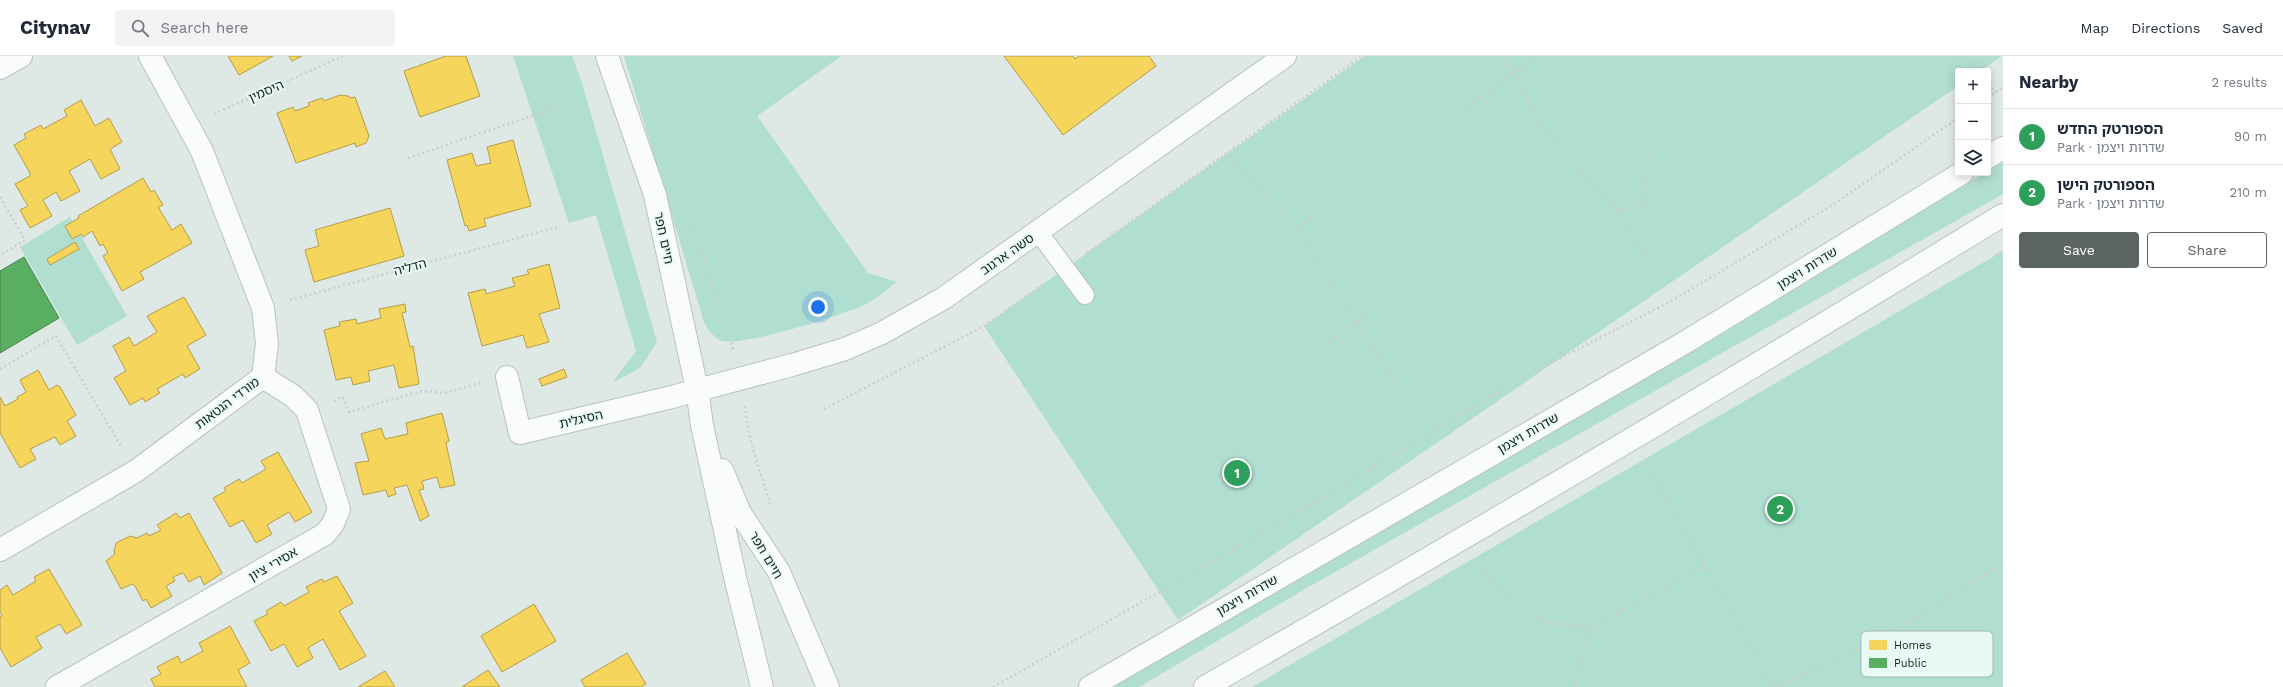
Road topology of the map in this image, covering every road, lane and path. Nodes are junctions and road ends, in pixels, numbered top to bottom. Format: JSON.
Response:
{"nodes":[{"id":1,"x":21,"y":56,"type":"edge"},
{"id":2,"x":150,"y":56,"type":"edge"},
{"id":3,"x":343,"y":56,"type":"edge"},
{"id":4,"x":607,"y":56,"type":"edge"},
{"id":5,"x":1285,"y":56,"type":"edge"},
{"id":6,"x":1362,"y":56,"type":"edge"},
{"id":7,"x":1500,"y":56,"type":"edge"},
{"id":8,"x":1536,"y":56,"type":"edge"},
{"id":9,"x":1966,"y":56,"type":"edge"},
{"id":10,"x":0,"y":68,"type":"edge"},
{"id":11,"x":1976,"y":68,"type":"edge"},
{"id":12,"x":1515,"y":71,"type":"junction"},
{"id":13,"x":2003,"y":87,"type":"edge"},
{"id":14,"x":1991,"y":88,"type":"edge"},
{"id":15,"x":1995,"y":93,"type":"junction"},
{"id":16,"x":1991,"y":96,"type":"edge"},
{"id":17,"x":558,"y":107,"type":"dead end"},
{"id":18,"x":1464,"y":110,"type":"dead end"},
{"id":19,"x":1955,"y":120,"type":"edge"},
{"id":20,"x":189,"y":126,"type":"junction"},
{"id":21,"x":2003,"y":148,"type":"edge"},
{"id":22,"x":1650,"y":149,"type":"dead end"},
{"id":23,"x":1225,"y":154,"type":"junction"},
{"id":24,"x":1991,"y":155,"type":"edge"},
{"id":25,"x":408,"y":158,"type":"dead end"},
{"id":26,"x":1957,"y":176,"type":"edge"},
{"id":27,"x":0,"y":197,"type":"edge"},
{"id":28,"x":1618,"y":211,"type":"junction"},
{"id":29,"x":689,"y":212,"type":"dead end"},
{"id":30,"x":2003,"y":215,"type":"edge"},
{"id":31,"x":1311,"y":217,"type":"dead end"},
{"id":32,"x":558,"y":227,"type":"dead end"},
{"id":33,"x":1297,"y":229,"type":"junction"},
{"id":34,"x":1039,"y":233,"type":"junction"},
{"id":35,"x":0,"y":255,"type":"edge"},
{"id":36,"x":1645,"y":256,"type":"dead end"},
{"id":37,"x":1065,"y":268,"type":"junction"},
{"id":38,"x":1085,"y":295,"type":"dead end"},
{"id":39,"x":262,"y":308,"type":"junction"},
{"id":40,"x":1372,"y":309,"type":"dead end"},
{"id":41,"x":1357,"y":321,"type":"junction"},
{"id":42,"x":1324,"y":347,"type":"dead end"},
{"id":43,"x":0,"y":369,"type":"edge"},
{"id":44,"x":263,"y":377,"type":"junction"},
{"id":45,"x":507,"y":377,"type":"dead end"},
{"id":46,"x":742,"y":378,"type":"junction"},
{"id":47,"x":464,"y":387,"type":"dead end"},
{"id":48,"x":697,"y":389,"type":"junction"},
{"id":49,"x":1406,"y":401,"type":"dead end"},
{"id":50,"x":307,"y":410,"type":"junction"},
{"id":51,"x":824,"y":410,"type":"dead end"},
{"id":52,"x":702,"y":425,"type":"junction"},
{"id":53,"x":1644,"y":458,"type":"dead end"},
{"id":54,"x":136,"y":471,"type":"junction"},
{"id":55,"x":0,"y":550,"type":"edge"},
{"id":56,"x":1470,"y":560,"type":"dead end"},
{"id":57,"x":2003,"y":563,"type":"edge"},
{"id":58,"x":1705,"y":566,"type":"junction"},
{"id":59,"x":1590,"y":628,"type":"junction"},
{"id":60,"x":1895,"y":631,"type":"edge"},
{"id":61,"x":1861,"y":648,"type":"edge"},
{"id":62,"x":57,"y":687,"type":"edge"},
{"id":63,"x":762,"y":687,"type":"edge"},
{"id":64,"x":828,"y":687,"type":"edge"},
{"id":65,"x":993,"y":687,"type":"edge"},
{"id":66,"x":1090,"y":687,"type":"edge"},
{"id":67,"x":1205,"y":687,"type":"edge"},
{"id":68,"x":1572,"y":687,"type":"edge"},
{"id":69,"x":1774,"y":687,"type":"edge"},
{"id":70,"x":1778,"y":687,"type":"edge"}],
"edges":[{"from":1,"to":10,"type":"street"},
{"from":2,"to":20,"type":"street","name":"מורדי הגטאות"},
{"from":3,"to":20,"type":"path","name":"היסמין"},
{"from":4,"to":48,"type":"street","name":"חיים חפר"},
{"from":5,"to":34,"type":"street","name":"סשה ארגוב"},
{"from":6,"to":23,"type":"path"},
{"from":7,"to":12,"type":"path"},
{"from":8,"to":12,"type":"path"},
{"from":9,"to":11,"type":"path"},
{"from":12,"to":18,"type":"path"},
{"from":12,"to":28,"type":"path"},
{"from":13,"to":15,"type":"path"},
{"from":14,"to":15,"type":"path"},
{"from":15,"to":16,"type":"path"},
{"from":17,"to":25,"type":"path"},
{"from":19,"to":65,"type":"path"},
{"from":20,"to":39,"type":"street","name":"מורדי הגטאות"},
{"from":21,"to":24,"type":"street"},
{"from":22,"to":28,"type":"path"},
{"from":23,"to":33,"type":"path"},
{"from":23,"to":37,"type":"path"},
{"from":26,"to":66,"type":"street","name":"שדרות ויצמן"},
{"from":27,"to":35,"type":"path"},
{"from":28,"to":36,"type":"path"},
{"from":29,"to":46,"type":"path"},
{"from":30,"to":67,"type":"street"},
{"from":31,"to":33,"type":"path"},
{"from":32,"to":39,"type":"path","name":"הדליה"},
{"from":33,"to":41,"type":"path"},
{"from":34,"to":37,"type":"lane"},
{"from":34,"to":46,"type":"street","name":"סשה ארגוב"},
{"from":37,"to":38,"type":"lane"},
{"from":37,"to":51,"type":"path"},
{"from":39,"to":44,"type":"street","name":"מורדי הגטאות"},
{"from":40,"to":41,"type":"path"},
{"from":41,"to":42,"type":"path"},
{"from":41,"to":49,"type":"path"},
{"from":43,"to":54,"type":"path"},
{"from":44,"to":50,"type":"street","name":"אסירי ציון"},
{"from":44,"to":54,"type":"street","name":"מורדי הגטאות"},
{"from":45,"to":48,"type":"street","name":"הסיגלית"},
{"from":46,"to":48,"type":"street","name":"סשה ארגוב"},
{"from":47,"to":50,"type":"path"},
{"from":48,"to":52,"type":"street","name":"חיים חפר"},
{"from":50,"to":62,"type":"street","name":"אסירי ציון"},
{"from":52,"to":63,"type":"street","name":"חיים חפר"},
{"from":52,"to":64,"type":"street","name":"חיים חפר"},
{"from":53,"to":58,"type":"path"},
{"from":54,"to":55,"type":"street","name":"מורדי הגטאות"},
{"from":56,"to":59,"type":"path"},
{"from":57,"to":60,"type":"path"},
{"from":58,"to":59,"type":"path"},
{"from":58,"to":69,"type":"path"},
{"from":59,"to":68,"type":"path"},
{"from":61,"to":70,"type":"path"}]}
